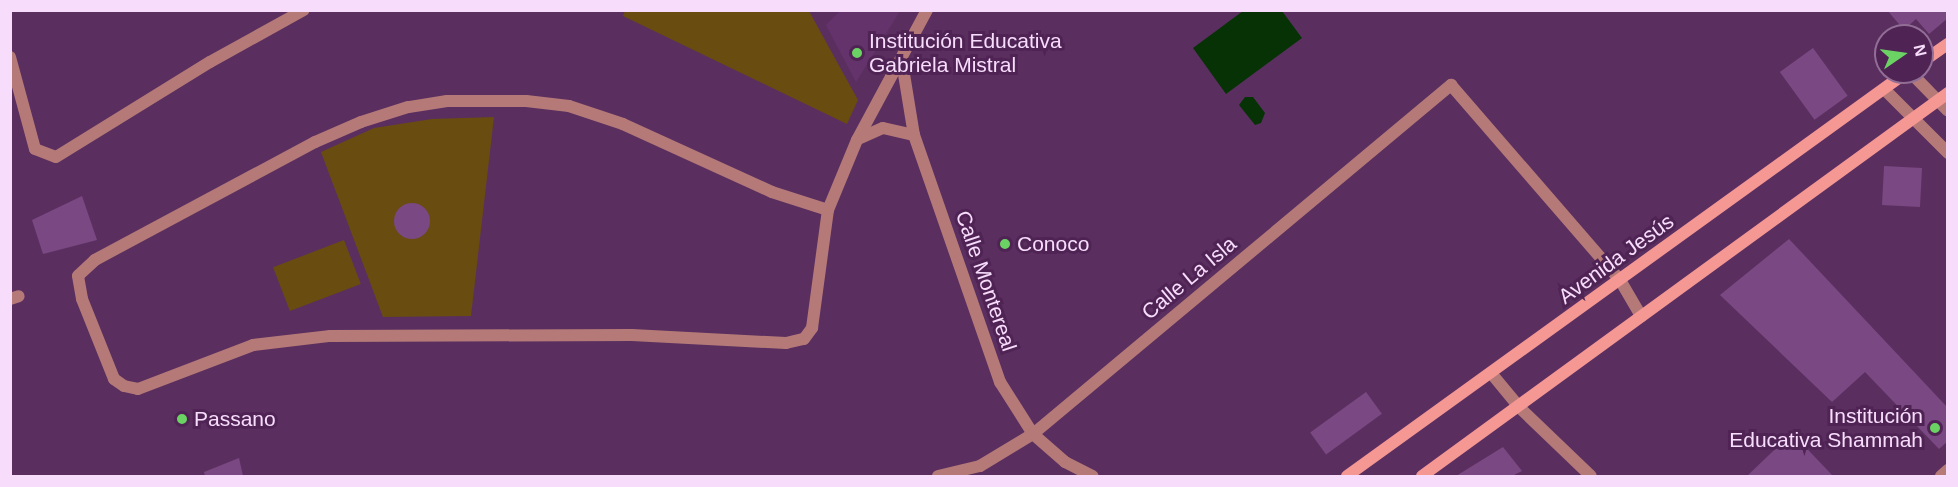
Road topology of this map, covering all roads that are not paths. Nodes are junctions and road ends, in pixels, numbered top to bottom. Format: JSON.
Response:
{"nodes":[{"id":1,"x":303,"y":10,"type":"edge"},
{"id":2,"x":927,"y":10,"type":"edge"},
{"id":3,"x":1947,"y":44,"type":"edge"},
{"id":4,"x":1934,"y":53,"type":"edge"},
{"id":5,"x":10,"y":57,"type":"edge"},
{"id":6,"x":902,"y":62,"type":"junction"},
{"id":7,"x":1891,"y":84,"type":"edge"},
{"id":8,"x":1925,"y":84,"type":"edge"},
{"id":9,"x":1884,"y":89,"type":"junction"},
{"id":10,"x":1942,"y":97,"type":"edge"},
{"id":11,"x":1947,"y":111,"type":"edge"},
{"id":12,"x":1913,"y":119,"type":"junction"},
{"id":13,"x":914,"y":135,"type":"junction"},
{"id":14,"x":857,"y":140,"type":"junction"},
{"id":15,"x":1947,"y":153,"type":"edge"},
{"id":16,"x":828,"y":210,"type":"junction"},
{"id":17,"x":1620,"y":280,"type":"junction"},
{"id":18,"x":1641,"y":316,"type":"junction"},
{"id":19,"x":1491,"y":373,"type":"junction"},
{"id":20,"x":1520,"y":408,"type":"junction"},
{"id":21,"x":1033,"y":434,"type":"junction"},
{"id":22,"x":1947,"y":470,"type":"edge"},
{"id":23,"x":938,"y":477,"type":"edge"},
{"id":24,"x":1094,"y":477,"type":"edge"},
{"id":25,"x":1347,"y":477,"type":"edge"},
{"id":26,"x":1422,"y":477,"type":"edge"},
{"id":27,"x":1591,"y":477,"type":"edge"},
{"id":28,"x":1941,"y":477,"type":"edge"}],
"edges":[{"from":1,"to":5,"type":"street"},
{"from":2,"to":6,"type":"street"},
{"from":3,"to":4,"type":"main road"},
{"from":6,"to":13,"type":"street","name":"Calle Montereal"},
{"from":6,"to":14,"type":"street"},
{"from":7,"to":9,"type":"main road","name":"Avenida Jesús"},
{"from":8,"to":10,"type":"street"},
{"from":9,"to":12,"type":"street"},
{"from":9,"to":17,"type":"main road","name":"Avenida Jesús"},
{"from":10,"to":11,"type":"street"},
{"from":10,"to":12,"type":"main road"},
{"from":12,"to":15,"type":"street"},
{"from":12,"to":18,"type":"main road"},
{"from":13,"to":14,"type":"street"},
{"from":13,"to":21,"type":"street","name":"Calle Montereal"},
{"from":14,"to":16,"type":"street"},
{"from":16,"to":16,"type":"street"},
{"from":17,"to":18,"type":"street"},
{"from":17,"to":19,"type":"main road","name":"Avenida Jesús"},
{"from":17,"to":21,"type":"street","name":"Calle La Isla"},
{"from":18,"to":20,"type":"main road"},
{"from":19,"to":20,"type":"street"},
{"from":19,"to":25,"type":"main road","name":"Avenida Jesús"},
{"from":20,"to":26,"type":"main road"},
{"from":20,"to":27,"type":"street"},
{"from":21,"to":23,"type":"street","name":"Calle La Isla"},
{"from":21,"to":24,"type":"street","name":"Calle Montereal"},
{"from":22,"to":28,"type":"street"}]}
